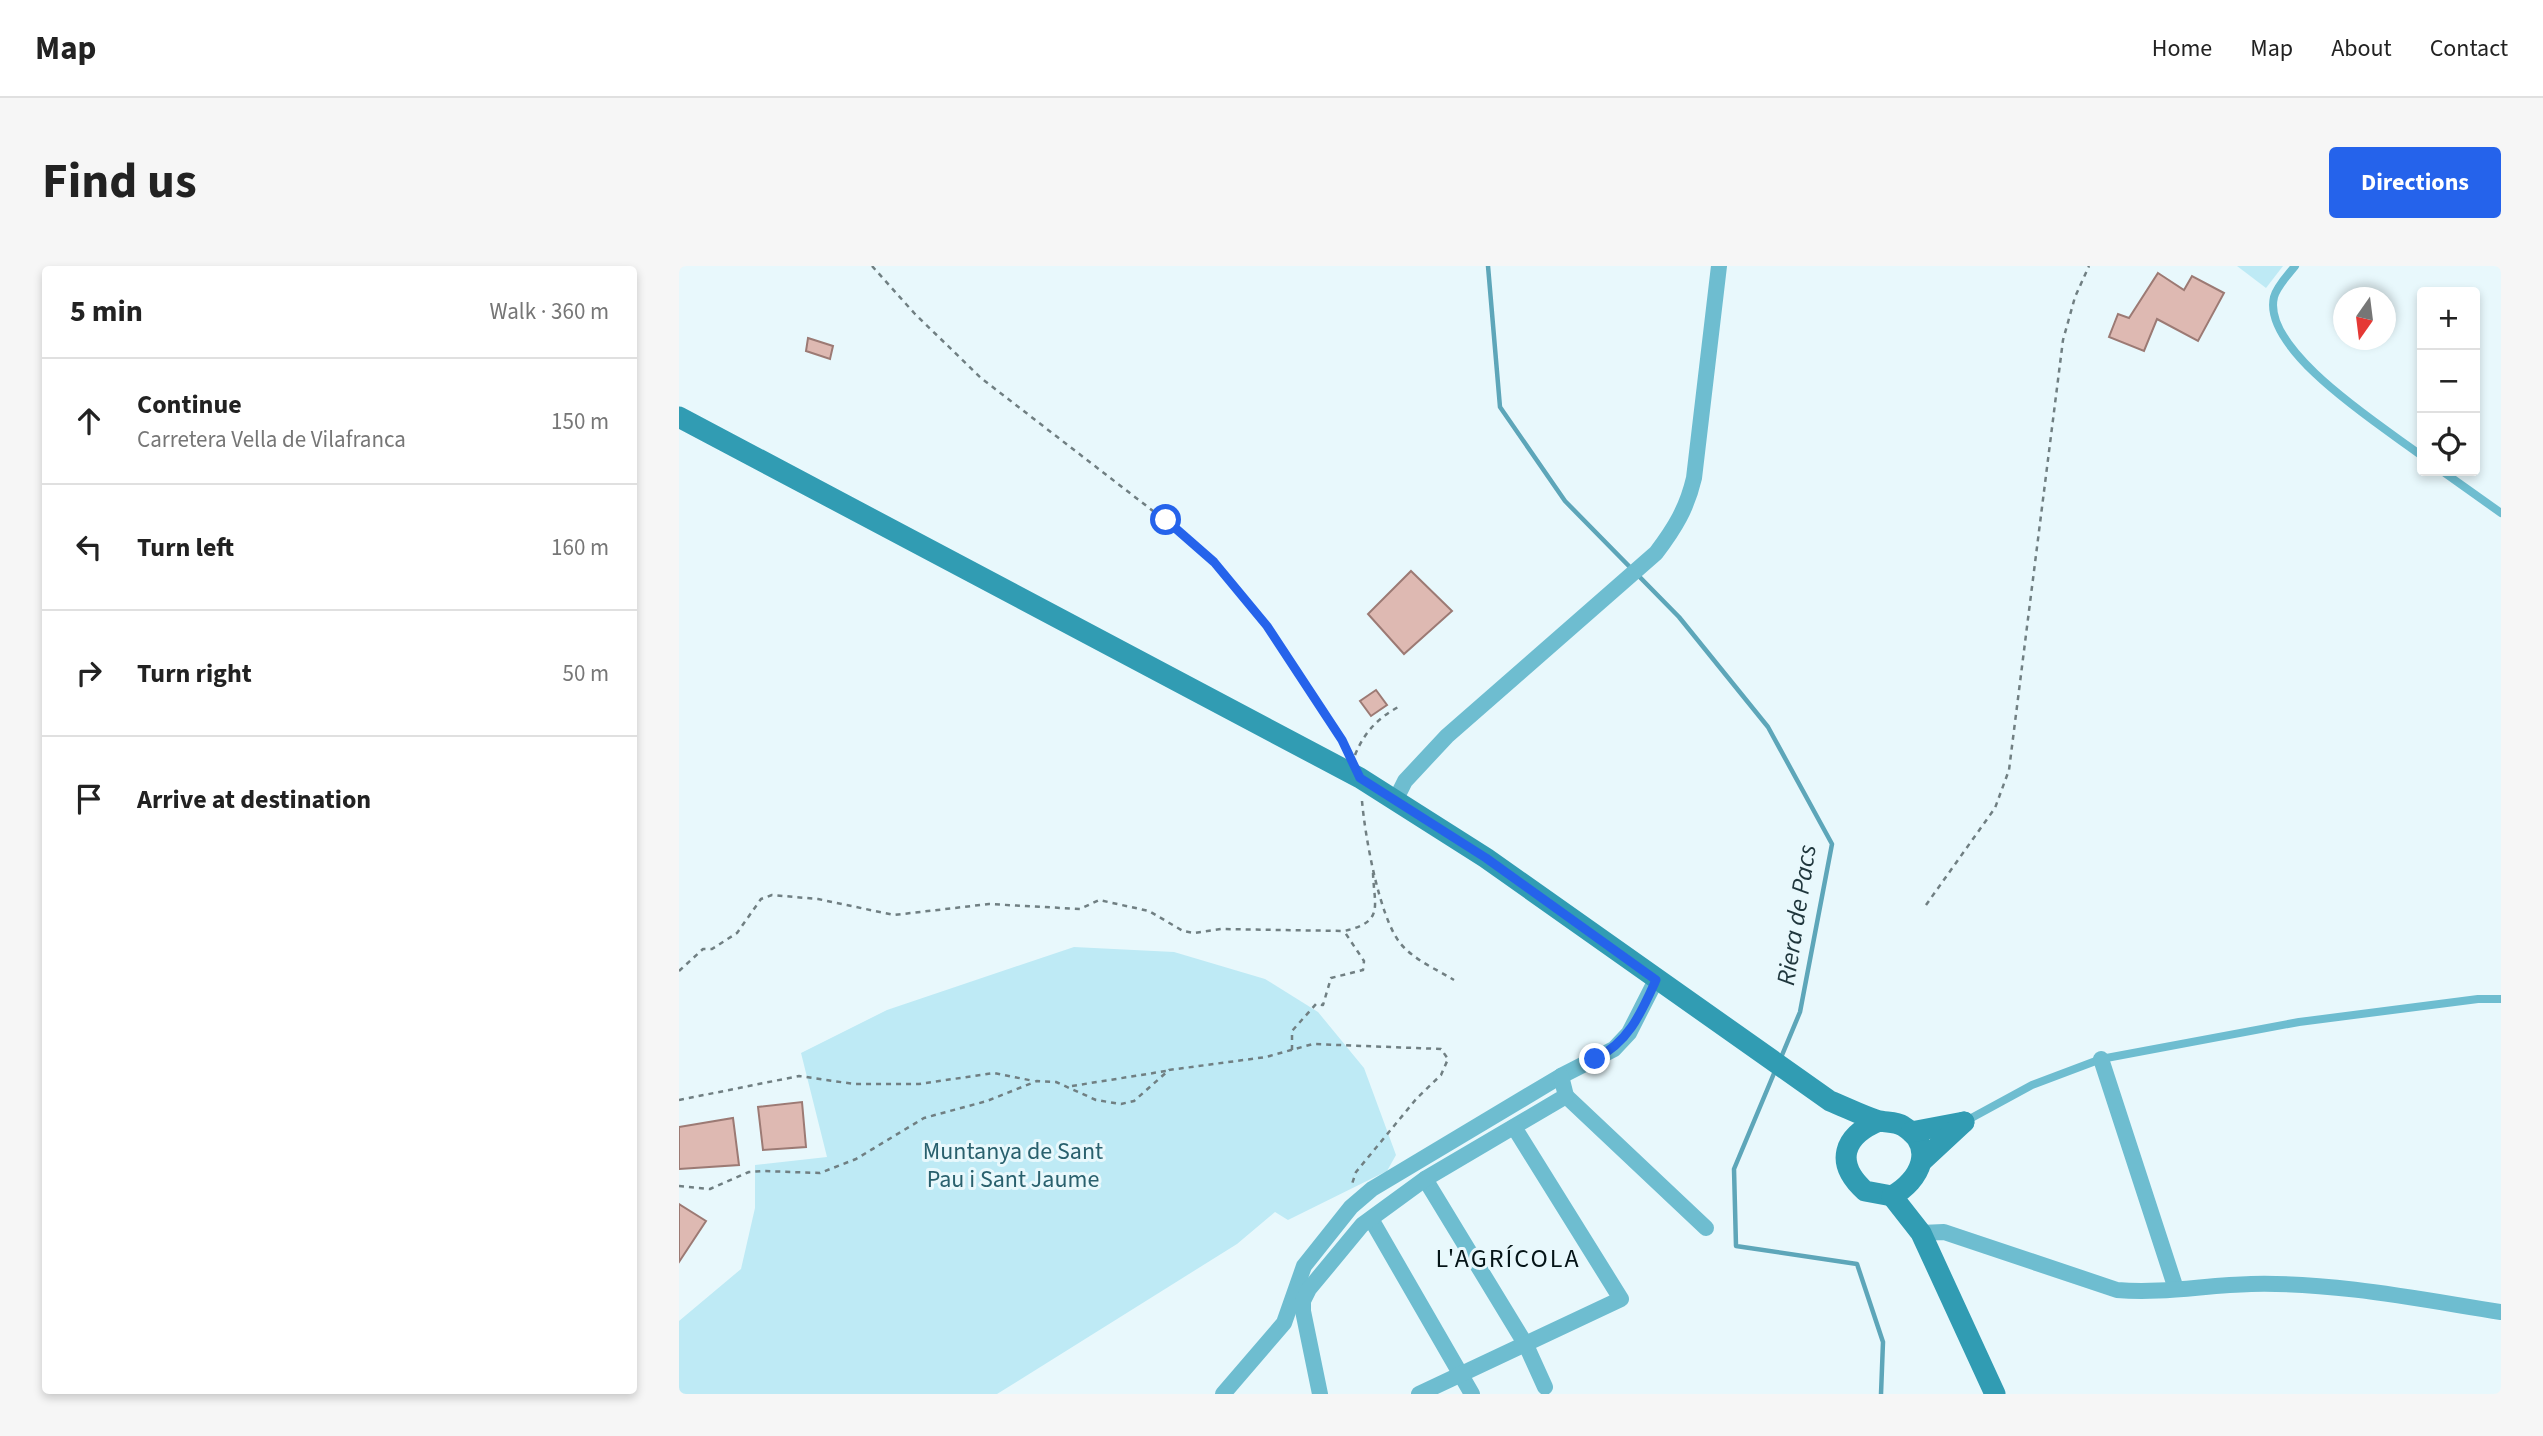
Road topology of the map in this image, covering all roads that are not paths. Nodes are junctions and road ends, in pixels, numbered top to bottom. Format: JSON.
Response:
{"nodes":[{"id":1,"x":1719,"y":266,"type":"edge"},
{"id":2,"x":2295,"y":266,"type":"edge"},
{"id":3,"x":679,"y":417,"type":"edge"},
{"id":4,"x":2417,"y":452,"type":"edge"},
{"id":5,"x":2449,"y":476,"type":"edge"},
{"id":6,"x":2501,"y":513,"type":"edge"},
{"id":7,"x":1396,"y":799,"type":"junction"},
{"id":8,"x":1656,"y":980,"type":"junction"},
{"id":9,"x":2501,"y":999,"type":"edge"},
{"id":10,"x":2101,"y":1059,"type":"junction"},
{"id":11,"x":1561,"y":1076,"type":"junction"},
{"id":12,"x":1566,"y":1096,"type":"junction"},
{"id":13,"x":1830,"y":1101,"type":"junction"},
{"id":14,"x":1879,"y":1121,"type":"junction"},
{"id":15,"x":1964,"y":1122,"type":"junction"},
{"id":16,"x":1514,"y":1127,"type":"junction"},
{"id":17,"x":1911,"y":1132,"type":"junction"},
{"id":18,"x":1853,"y":1136,"type":"junction"},
{"id":19,"x":1922,"y":1161,"type":"junction"},
{"id":20,"x":1425,"y":1179,"type":"junction"},
{"id":21,"x":1914,"y":1182,"type":"junction"},
{"id":22,"x":1892,"y":1196,"type":"junction"},
{"id":23,"x":1371,"y":1219,"type":"junction"},
{"id":24,"x":1706,"y":1228,"type":"dead end"},
{"id":25,"x":1921,"y":1233,"type":"junction"},
{"id":26,"x":2176,"y":1289,"type":"junction"},
{"id":27,"x":2501,"y":1311,"type":"edge"},
{"id":28,"x":1526,"y":1345,"type":"junction"},
{"id":29,"x":1461,"y":1374,"type":"junction"},
{"id":30,"x":1545,"y":1387,"type":"dead end"},
{"id":31,"x":1223,"y":1394,"type":"edge"},
{"id":32,"x":1320,"y":1394,"type":"edge"},
{"id":33,"x":1419,"y":1394,"type":"edge"},
{"id":34,"x":1472,"y":1394,"type":"edge"},
{"id":35,"x":1995,"y":1394,"type":"edge"}],
"edges":[{"from":1,"to":7,"type":"street"},
{"from":2,"to":4,"type":"lane"},
{"from":3,"to":7,"type":"main road"},
{"from":5,"to":6,"type":"lane"},
{"from":7,"to":8,"type":"main road"},
{"from":8,"to":11,"type":"street"},
{"from":8,"to":13,"type":"main road"},
{"from":9,"to":10,"type":"lane"},
{"from":10,"to":15,"type":"lane"},
{"from":10,"to":26,"type":"street"},
{"from":11,"to":12,"type":"street"},
{"from":11,"to":31,"type":"street"},
{"from":12,"to":16,"type":"street"},
{"from":12,"to":24,"type":"street"},
{"from":13,"to":14,"type":"main road"},
{"from":13,"to":18,"type":"main road"},
{"from":14,"to":17,"type":"main road"},
{"from":14,"to":18,"type":"main road"},
{"from":15,"to":17,"type":"main road"},
{"from":15,"to":19,"type":"main road"},
{"from":16,"to":20,"type":"street"},
{"from":16,"to":28,"type":"street"},
{"from":17,"to":19,"type":"main road"},
{"from":18,"to":22,"type":"main road"},
{"from":19,"to":21,"type":"main road"},
{"from":20,"to":23,"type":"street"},
{"from":20,"to":28,"type":"street"},
{"from":21,"to":22,"type":"main road"},
{"from":21,"to":25,"type":"main road"},
{"from":22,"to":25,"type":"main road"},
{"from":23,"to":29,"type":"street"},
{"from":23,"to":32,"type":"street"},
{"from":25,"to":26,"type":"street"},
{"from":25,"to":35,"type":"main road"},
{"from":26,"to":27,"type":"street"},
{"from":28,"to":29,"type":"street"},
{"from":28,"to":30,"type":"street"},
{"from":29,"to":33,"type":"street"},
{"from":29,"to":34,"type":"street"}]}
